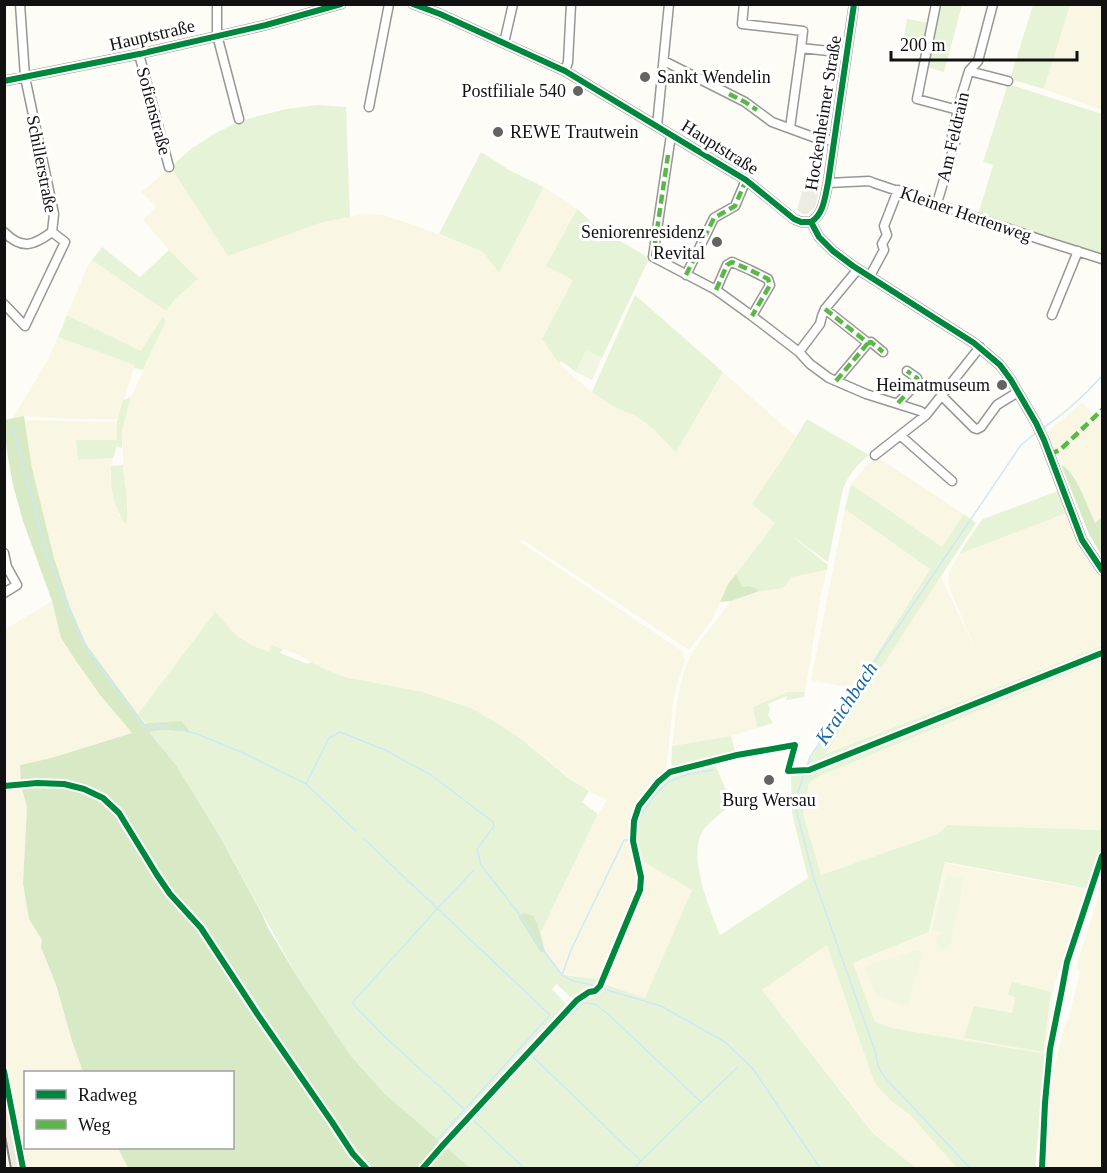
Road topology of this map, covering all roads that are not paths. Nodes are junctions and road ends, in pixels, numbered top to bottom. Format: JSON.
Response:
{"nodes":[{"id":1,"x":20,"y":4,"type":"edge"},
{"id":2,"x":217,"y":4,"type":"edge"},
{"id":3,"x":341,"y":4,"type":"edge"},
{"id":4,"x":389,"y":4,"type":"edge"},
{"id":5,"x":413,"y":4,"type":"edge"},
{"id":6,"x":513,"y":4,"type":"edge"},
{"id":7,"x":571,"y":4,"type":"edge"},
{"id":8,"x":669,"y":4,"type":"edge"},
{"id":9,"x":744,"y":4,"type":"edge"},
{"id":10,"x":854,"y":4,"type":"edge"},
{"id":11,"x":936,"y":4,"type":"edge"},
{"id":12,"x":993,"y":4,"type":"edge"},
{"id":13,"x":217,"y":35,"type":"junction"},
{"id":14,"x":504,"y":43,"type":"junction"},
{"id":15,"x":801,"y":48,"type":"junction"},
{"id":16,"x":847,"y":53,"type":"junction"},
{"id":17,"x":139,"y":54,"type":"junction"},
{"id":18,"x":664,"y":61,"type":"junction"},
{"id":19,"x":565,"y":71,"type":"junction"},
{"id":20,"x":969,"y":71,"type":"junction"},
{"id":21,"x":25,"y":77,"type":"junction"},
{"id":22,"x":4,"y":81,"type":"edge"},
{"id":23,"x":1008,"y":81,"type":"dead end"},
{"id":24,"x":369,"y":107,"type":"dead end"},
{"id":25,"x":958,"y":110,"type":"junction"},
{"id":26,"x":239,"y":119,"type":"dead end"},
{"id":27,"x":657,"y":126,"type":"junction"},
{"id":28,"x":790,"y":128,"type":"junction"},
{"id":29,"x":671,"y":135,"type":"junction"},
{"id":30,"x":834,"y":141,"type":"junction"},
{"id":31,"x":169,"y":167,"type":"dead end"},
{"id":32,"x":746,"y":180,"type":"junction"},
{"id":33,"x":828,"y":183,"type":"junction"},
{"id":34,"x":898,"y":190,"type":"junction"},
{"id":35,"x":937,"y":204,"type":"junction"},
{"id":36,"x":811,"y":222,"type":"junction"},
{"id":37,"x":4,"y":232,"type":"edge"},
{"id":38,"x":52,"y":232,"type":"junction"},
{"id":39,"x":1078,"y":251,"type":"junction"},
{"id":40,"x":1102,"y":259,"type":"edge"},
{"id":41,"x":858,"y":269,"type":"junction"},
{"id":42,"x":687,"y":275,"type":"junction"},
{"id":43,"x":870,"y":276,"type":"junction"},
{"id":44,"x":716,"y":290,"type":"junction"},
{"id":45,"x":4,"y":304,"type":"edge"},
{"id":46,"x":825,"y":309,"type":"junction"},
{"id":47,"x":1052,"y":315,"type":"dead end"},
{"id":48,"x":752,"y":316,"type":"junction"},
{"id":49,"x":868,"y":343,"type":"junction"},
{"id":50,"x":980,"y":347,"type":"junction"},
{"id":51,"x":799,"y":352,"type":"junction"},
{"id":52,"x":883,"y":352,"type":"dead end"},
{"id":53,"x":907,"y":370,"type":"dead end"},
{"id":54,"x":836,"y":381,"type":"junction"},
{"id":55,"x":1018,"y":392,"type":"junction"},
{"id":56,"x":942,"y":396,"type":"junction"},
{"id":57,"x":898,"y":404,"type":"junction"},
{"id":58,"x":926,"y":415,"type":"junction"},
{"id":59,"x":900,"y":436,"type":"junction"},
{"id":60,"x":875,"y":455,"type":"dead end"},
{"id":61,"x":952,"y":481,"type":"dead end"},
{"id":62,"x":4,"y":554,"type":"edge"},
{"id":63,"x":6,"y":569,"type":"edge"},
{"id":64,"x":1102,"y":570,"type":"edge"},
{"id":65,"x":6,"y":590,"type":"edge"},
{"id":66,"x":4,"y":1097,"type":"edge"},
{"id":67,"x":17,"y":1168,"type":"edge"}],
"edges":[{"from":1,"to":21,"type":"street","name":"Schillerstraße"},
{"from":2,"to":13,"type":"street"},
{"from":3,"to":13,"type":"street","name":"Hauptstraße"},
{"from":4,"to":24,"type":"street"},
{"from":5,"to":14,"type":"street","name":"Hauptstraße"},
{"from":6,"to":14,"type":"street"},
{"from":7,"to":19,"type":"street"},
{"from":8,"to":18,"type":"street"},
{"from":9,"to":15,"type":"street"},
{"from":10,"to":16,"type":"street","name":"Hockenheimer Straße"},
{"from":11,"to":25,"type":"street"},
{"from":12,"to":20,"type":"street","name":"Am Feldrain"},
{"from":13,"to":17,"type":"street","name":"Hauptstraße"},
{"from":13,"to":26,"type":"street"},
{"from":14,"to":19,"type":"street","name":"Hauptstraße"},
{"from":15,"to":16,"type":"street"},
{"from":15,"to":28,"type":"street"},
{"from":16,"to":30,"type":"street","name":"Hockenheimer Straße"},
{"from":17,"to":21,"type":"street","name":"Hauptstraße"},
{"from":17,"to":31,"type":"street","name":"Sofienstraße"},
{"from":18,"to":27,"type":"street"},
{"from":18,"to":28,"type":"street"},
{"from":19,"to":27,"type":"street","name":"Hauptstraße"},
{"from":20,"to":23,"type":"street","name":"Am Feldrain"},
{"from":20,"to":25,"type":"street","name":"Am Feldrain"},
{"from":21,"to":22,"type":"street","name":"Hauptstraße"},
{"from":21,"to":38,"type":"street","name":"Schillerstraße"},
{"from":25,"to":35,"type":"street","name":"Am Feldrain"},
{"from":27,"to":29,"type":"street","name":"Hauptstraße"},
{"from":28,"to":30,"type":"street"},
{"from":29,"to":32,"type":"street","name":"Hauptstraße"},
{"from":29,"to":42,"type":"street"},
{"from":30,"to":33,"type":"street","name":"Hockenheimer Straße"},
{"from":32,"to":36,"type":"street","name":"Hauptstraße"},
{"from":32,"to":42,"type":"street"},
{"from":33,"to":34,"type":"street","name":"Kleiner Hertenweg"},
{"from":33,"to":36,"type":"street","name":"Hockenheimer Straße"},
{"from":34,"to":35,"type":"street","name":"Kleiner Hertenweg"},
{"from":34,"to":43,"type":"street"},
{"from":35,"to":39,"type":"street","name":"Kleiner Hertenweg"},
{"from":36,"to":41,"type":"street"},
{"from":37,"to":38,"type":"street","name":"Schillerstraße"},
{"from":38,"to":45,"type":"street"},
{"from":39,"to":40,"type":"street","name":"Kleiner Hertenweg"},
{"from":39,"to":47,"type":"street"},
{"from":41,"to":43,"type":"street"},
{"from":41,"to":46,"type":"street"},
{"from":42,"to":44,"type":"street"},
{"from":43,"to":50,"type":"street"},
{"from":44,"to":48,"type":"street"},
{"from":44,"to":48,"type":"street"},
{"from":46,"to":49,"type":"street"},
{"from":46,"to":51,"type":"street"},
{"from":48,"to":51,"type":"street"},
{"from":49,"to":52,"type":"street"},
{"from":49,"to":54,"type":"street"},
{"from":50,"to":55,"type":"street"},
{"from":50,"to":56,"type":"street"},
{"from":51,"to":54,"type":"street"},
{"from":53,"to":57,"type":"street"},
{"from":54,"to":57,"type":"street"},
{"from":55,"to":56,"type":"street"},
{"from":55,"to":64,"type":"street"},
{"from":56,"to":58,"type":"street"},
{"from":57,"to":58,"type":"street"},
{"from":58,"to":59,"type":"street"},
{"from":59,"to":60,"type":"street"},
{"from":59,"to":61,"type":"street"},
{"from":62,"to":63,"type":"street"},
{"from":63,"to":65,"type":"street"},
{"from":66,"to":67,"type":"main road"}]}
